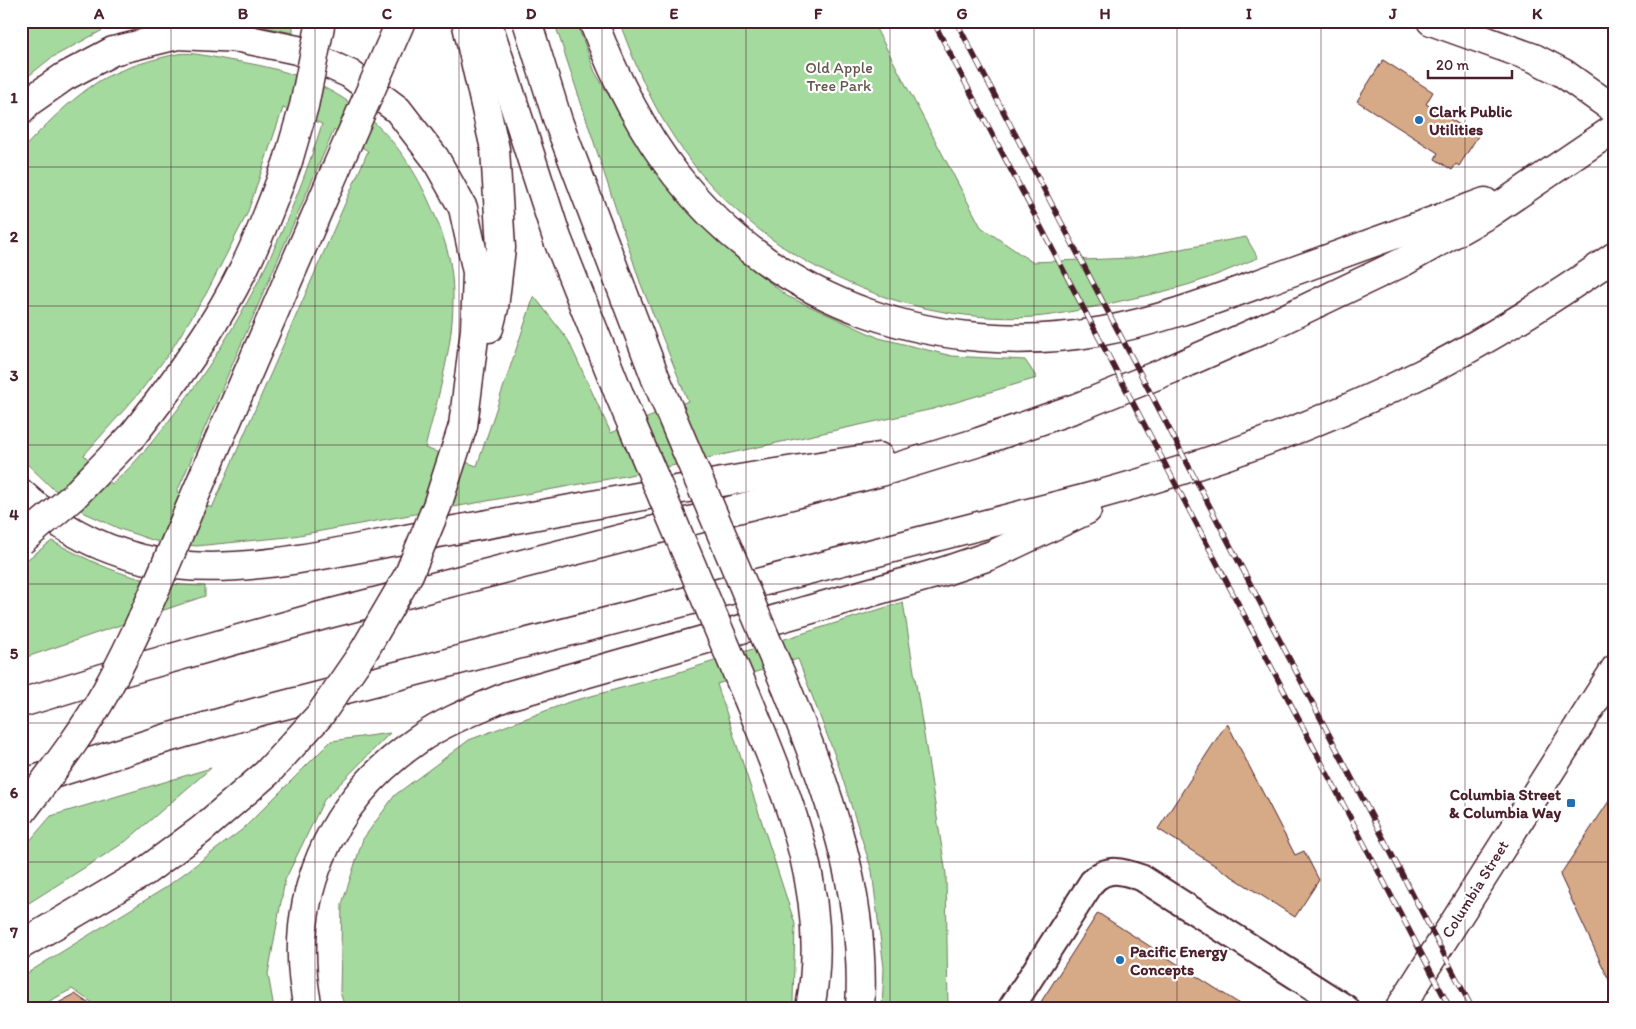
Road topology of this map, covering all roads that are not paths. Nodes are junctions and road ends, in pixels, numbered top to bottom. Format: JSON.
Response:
{"nodes":[{"id":1,"x":321,"y":21,"type":"edge"},
{"id":2,"x":400,"y":21,"type":"edge"},
{"id":3,"x":466,"y":21,"type":"edge"},
{"id":4,"x":487,"y":21,"type":"edge"},
{"id":5,"x":527,"y":21,"type":"edge"},
{"id":6,"x":593,"y":21,"type":"edge"},
{"id":7,"x":1431,"y":21,"type":"edge"},
{"id":8,"x":21,"y":110,"type":"edge"},
{"id":9,"x":1615,"y":110,"type":"edge"},
{"id":10,"x":1615,"y":128,"type":"edge"},
{"id":11,"x":1536,"y":183,"type":"junction"},
{"id":12,"x":1605,"y":262,"type":"edge"},
{"id":13,"x":463,"y":426,"type":"junction"},
{"id":14,"x":979,"y":442,"type":"junction"},
{"id":15,"x":1136,"y":485,"type":"junction"},
{"id":16,"x":21,"y":493,"type":"edge"},
{"id":17,"x":21,"y":541,"type":"edge"},
{"id":18,"x":1615,"y":669,"type":"edge"},
{"id":19,"x":21,"y":703,"type":"edge"},
{"id":20,"x":21,"y":784,"type":"edge"},
{"id":21,"x":21,"y":813,"type":"edge"},
{"id":22,"x":21,"y":945,"type":"edge"},
{"id":23,"x":308,"y":1008,"type":"edge"},
{"id":24,"x":810,"y":1008,"type":"edge"},
{"id":25,"x":860,"y":1008,"type":"edge"},
{"id":26,"x":1011,"y":1008,"type":"edge"},
{"id":27,"x":1346,"y":1008,"type":"edge"},
{"id":28,"x":1400,"y":1008,"type":"edge"}],
"edges":[{"from":1,"to":17,"type":"main road","bridge":true},
{"from":2,"to":21,"type":"main road","bridge":true},
{"from":3,"to":13,"type":"main road"},
{"from":4,"to":24,"type":"main road","bridge":true},
{"from":5,"to":25,"type":"main road","bridge":true},
{"from":6,"to":11,"type":"main road"},
{"from":7,"to":9,"type":"main road"},
{"from":8,"to":13,"type":"main road"},
{"from":10,"to":11,"type":"main road"},
{"from":11,"to":14,"type":"main road"},
{"from":12,"to":15,"type":"main road"},
{"from":13,"to":22,"type":"main road","bridge":true},
{"from":14,"to":16,"type":"main road"},
{"from":14,"to":19,"type":"main road"},
{"from":15,"to":20,"type":"main road"},
{"from":15,"to":23,"type":"main road"},
{"from":18,"to":28,"type":"main road","name":"Columbia Street"},
{"from":26,"to":27,"type":"street"}]}
